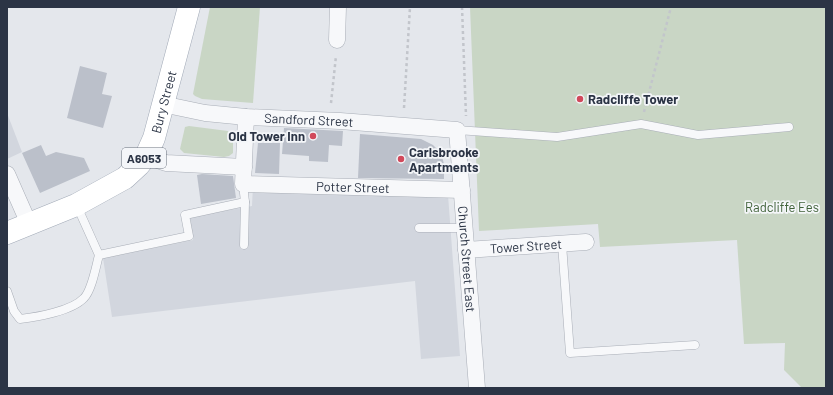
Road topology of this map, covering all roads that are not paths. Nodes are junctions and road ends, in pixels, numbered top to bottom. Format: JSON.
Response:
{"nodes":[{"id":1,"x":189,"y":7,"type":"edge"},
{"id":2,"x":338,"y":7,"type":"edge"},
{"id":3,"x":337,"y":40,"type":"road end"},
{"id":4,"x":162,"y":104,"type":"junction"},
{"id":5,"x":246,"y":117,"type":"junction"},
{"id":6,"x":789,"y":128,"type":"dead end"},
{"id":7,"x":462,"y":130,"type":"junction"},
{"id":8,"x":146,"y":156,"type":"junction"},
{"id":9,"x":244,"y":167,"type":"junction"},
{"id":10,"x":7,"y":174,"type":"edge"},
{"id":11,"x":244,"y":184,"type":"junction"},
{"id":12,"x":462,"y":190,"type":"junction"},
{"id":13,"x":245,"y":202,"type":"junction"},
{"id":14,"x":76,"y":205,"type":"junction"},
{"id":15,"x":29,"y":224,"type":"junction"},
{"id":16,"x":419,"y":228,"type":"dead end"},
{"id":17,"x":465,"y":228,"type":"junction"},
{"id":18,"x":7,"y":234,"type":"edge"},
{"id":19,"x":586,"y":242,"type":"dead end"},
{"id":20,"x":562,"y":244,"type":"junction"},
{"id":21,"x":244,"y":245,"type":"dead end"},
{"id":22,"x":466,"y":250,"type":"junction"},
{"id":23,"x":99,"y":255,"type":"junction"},
{"id":24,"x":7,"y":291,"type":"edge"},
{"id":25,"x":695,"y":345,"type":"dead end"},
{"id":26,"x":478,"y":388,"type":"edge"}],
"edges":[{"from":1,"to":4,"type":"main road","name":"Bury Street","number":"A6053"},
{"from":2,"to":3,"type":"street"},
{"from":4,"to":5,"type":"street","name":"Sandford Street"},
{"from":4,"to":8,"type":"main road","name":"Bury Street","number":"A6053"},
{"from":5,"to":7,"type":"street","name":"Sandford Street"},
{"from":5,"to":9,"type":"street"},
{"from":6,"to":7,"type":"lane"},
{"from":7,"to":12,"type":"street","name":"Church Street East"},
{"from":8,"to":9,"type":"street"},
{"from":8,"to":14,"type":"main road","name":"Bury Street","number":"A6053"},
{"from":9,"to":11,"type":"street"},
{"from":10,"to":15,"type":"street"},
{"from":11,"to":12,"type":"street","name":"Potter Street"},
{"from":11,"to":13,"type":"lane"},
{"from":12,"to":17,"type":"street","name":"Church Street East"},
{"from":13,"to":21,"type":"lane"},
{"from":13,"to":23,"type":"lane"},
{"from":14,"to":15,"type":"main road","name":"Bury Street","number":"A6053"},
{"from":14,"to":23,"type":"lane"},
{"from":15,"to":18,"type":"main road","name":"Bury Street","number":"A6053"},
{"from":16,"to":17,"type":"lane"},
{"from":17,"to":22,"type":"street","name":"Church Street East"},
{"from":19,"to":20,"type":"street","name":"Tower Street"},
{"from":20,"to":22,"type":"street","name":"Tower Street"},
{"from":20,"to":25,"type":"lane"},
{"from":22,"to":26,"type":"street","name":"Church Street East"},
{"from":23,"to":24,"type":"lane"}]}
